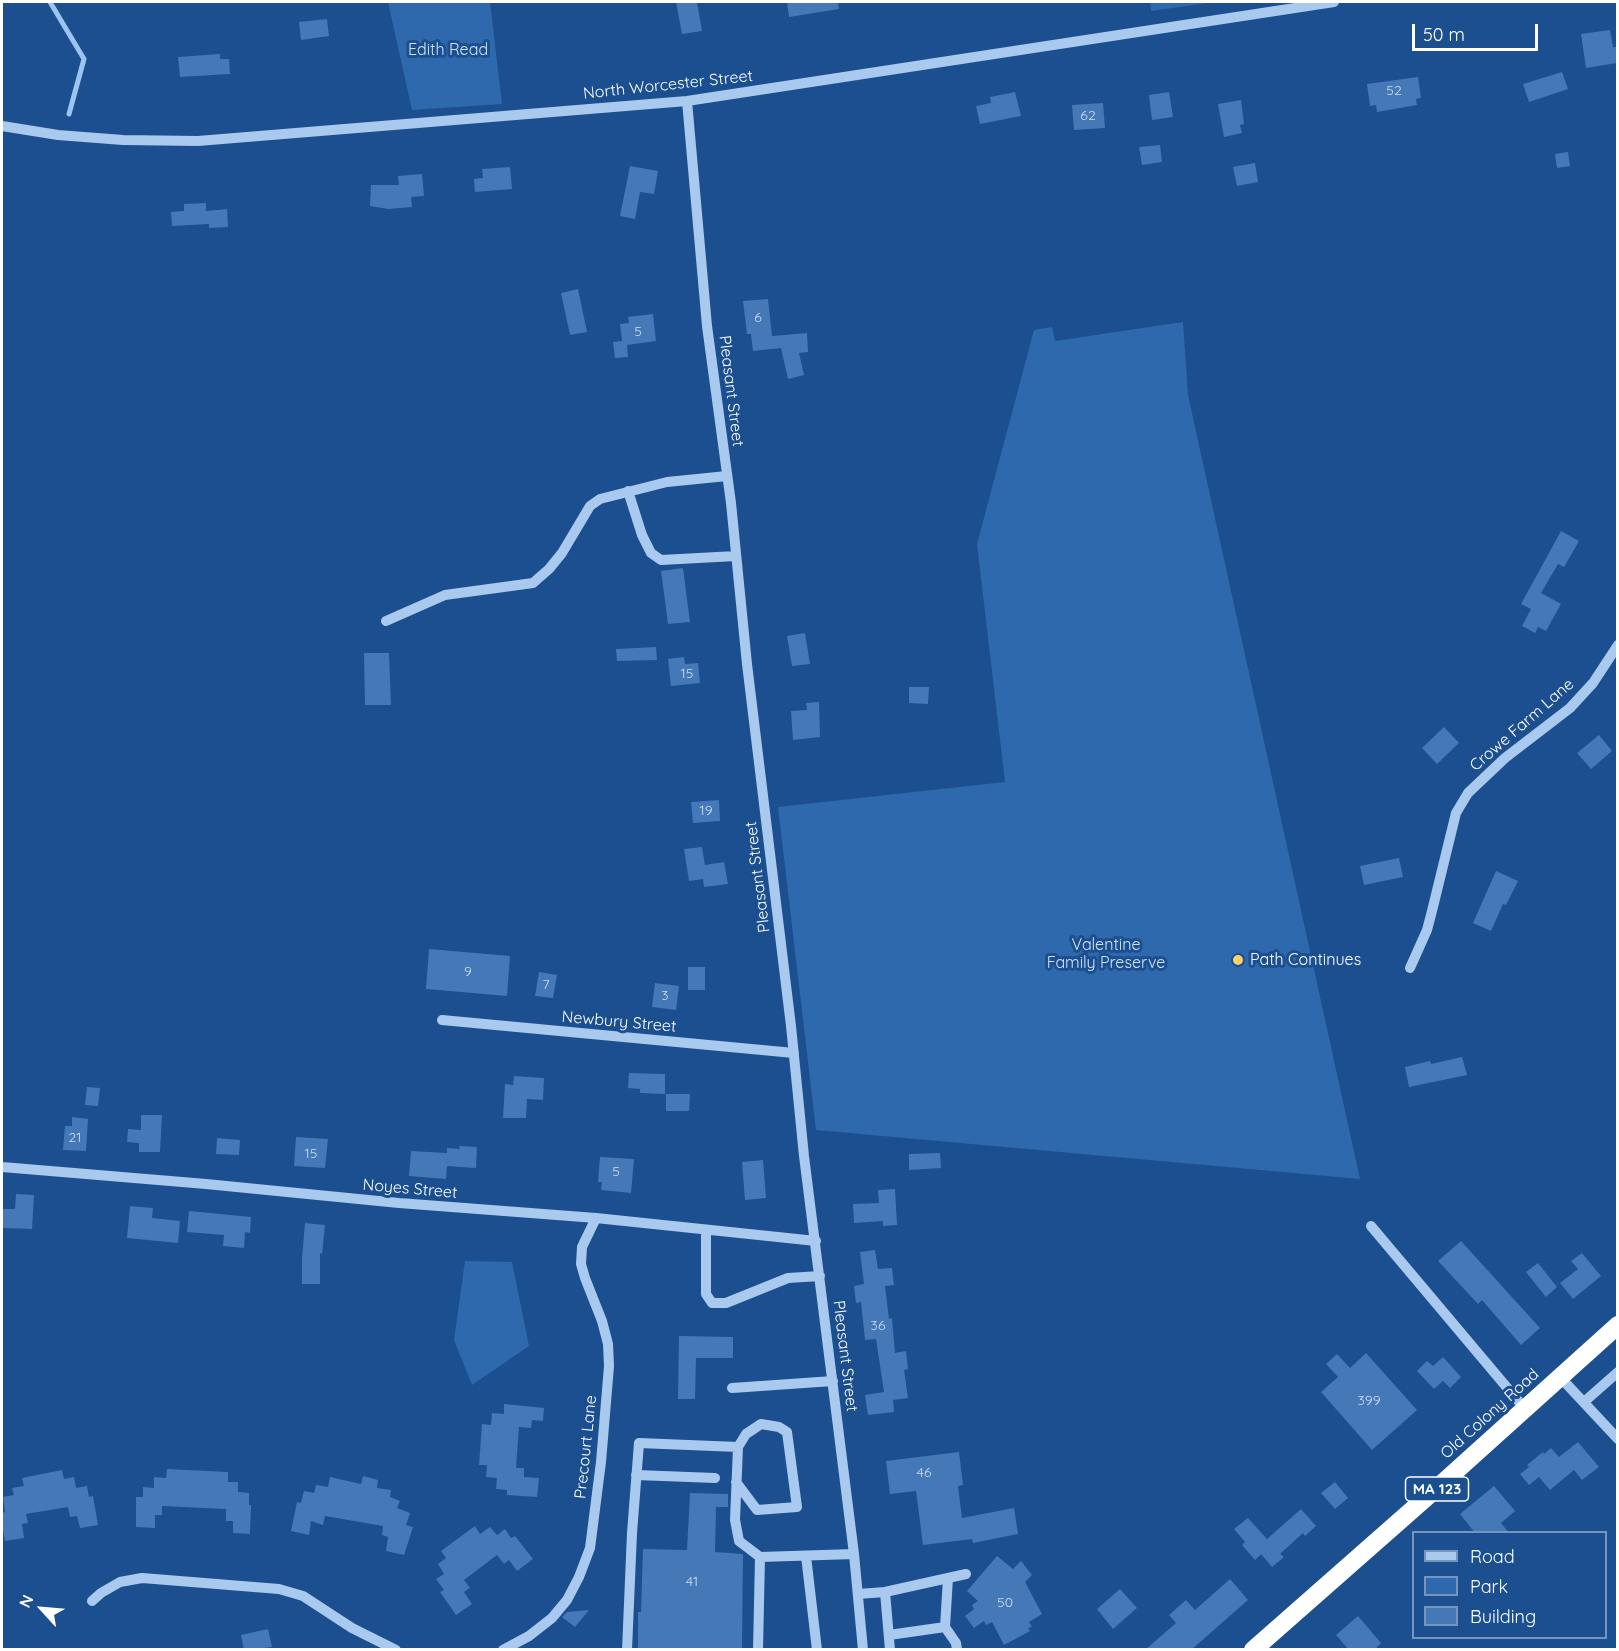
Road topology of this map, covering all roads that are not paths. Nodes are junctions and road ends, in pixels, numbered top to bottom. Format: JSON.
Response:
{"nodes":[{"id":1,"x":1334,"y":2,"type":"edge"},
{"id":2,"x":687,"y":101,"type":"junction"},
{"id":3,"x":2,"y":126,"type":"edge"},
{"id":4,"x":727,"y":476,"type":"junction"},
{"id":5,"x":628,"y":491,"type":"junction"},
{"id":6,"x":736,"y":556,"type":"junction"},
{"id":7,"x":386,"y":621,"type":"dead end"},
{"id":8,"x":1617,"y":645,"type":"edge"},
{"id":9,"x":1410,"y":968,"type":"dead end"},
{"id":10,"x":442,"y":1020,"type":"dead end"},
{"id":11,"x":794,"y":1053,"type":"junction"},
{"id":12,"x":2,"y":1167,"type":"edge"},
{"id":13,"x":596,"y":1218,"type":"junction"},
{"id":14,"x":1371,"y":1226,"type":"dead end"},
{"id":15,"x":706,"y":1230,"type":"junction"},
{"id":16,"x":816,"y":1241,"type":"junction"},
{"id":17,"x":820,"y":1276,"type":"junction"},
{"id":18,"x":1617,"y":1325,"type":"edge"},
{"id":19,"x":1617,"y":1372,"type":"edge"},
{"id":20,"x":1560,"y":1377,"type":"junction"},
{"id":21,"x":833,"y":1381,"type":"junction"},
{"id":22,"x":732,"y":1388,"type":"dead end"},
{"id":23,"x":1584,"y":1402,"type":"junction"},
{"id":24,"x":1525,"y":1409,"type":"junction"},
{"id":25,"x":1617,"y":1439,"type":"edge"},
{"id":26,"x":738,"y":1447,"type":"junction"},
{"id":27,"x":636,"y":1475,"type":"junction"},
{"id":28,"x":715,"y":1478,"type":"dead end"},
{"id":29,"x":736,"y":1482,"type":"junction"},
{"id":30,"x":854,"y":1554,"type":"junction"},
{"id":31,"x":806,"y":1556,"type":"junction"},
{"id":32,"x":760,"y":1557,"type":"junction"},
{"id":33,"x":966,"y":1574,"type":"dead end"},
{"id":34,"x":948,"y":1578,"type":"junction"},
{"id":35,"x":885,"y":1592,"type":"junction"},
{"id":36,"x":858,"y":1594,"type":"junction"},
{"id":37,"x":92,"y":1601,"type":"dead end"},
{"id":38,"x":945,"y":1627,"type":"junction"},
{"id":39,"x":889,"y":1635,"type":"junction"},
{"id":40,"x":396,"y":1650,"type":"edge"},
{"id":41,"x":503,"y":1650,"type":"edge"},
{"id":42,"x":627,"y":1650,"type":"edge"},
{"id":43,"x":758,"y":1650,"type":"edge"},
{"id":44,"x":817,"y":1650,"type":"edge"},
{"id":45,"x":863,"y":1650,"type":"edge"},
{"id":46,"x":890,"y":1650,"type":"edge"},
{"id":47,"x":957,"y":1650,"type":"edge"},
{"id":48,"x":1253,"y":1650,"type":"edge"}],
"edges":[{"from":1,"to":2,"type":"street","name":"North Worcester Street"},
{"from":2,"to":3,"type":"street","name":"North Worcester Street"},
{"from":2,"to":4,"type":"street","name":"Pleasant Street"},
{"from":4,"to":5,"type":"street"},
{"from":4,"to":6,"type":"street","name":"Pleasant Street"},
{"from":5,"to":6,"type":"street"},
{"from":5,"to":7,"type":"street"},
{"from":6,"to":11,"type":"street","name":"Pleasant Street"},
{"from":8,"to":9,"type":"street","name":"Crowe Farm Lane"},
{"from":10,"to":11,"type":"street","name":"Newbury Street"},
{"from":11,"to":16,"type":"street","name":"Pleasant Street"},
{"from":12,"to":13,"type":"street","name":"Noyes Street"},
{"from":13,"to":15,"type":"street","name":"Noyes Street"},
{"from":13,"to":41,"type":"street","name":"Precourt Lane"},
{"from":14,"to":24,"type":"street"},
{"from":15,"to":16,"type":"street","name":"Noyes Street"},
{"from":15,"to":17,"type":"street"},
{"from":16,"to":17,"type":"street","name":"Pleasant Street"},
{"from":17,"to":21,"type":"street","name":"Pleasant Street"},
{"from":18,"to":20,"type":"highway","name":"Old Colony Road","number":"MA 123"},
{"from":19,"to":23,"type":"street"},
{"from":20,"to":23,"type":"street"},
{"from":20,"to":24,"type":"highway","name":"Old Colony Road","number":"MA 123"},
{"from":21,"to":22,"type":"street"},
{"from":21,"to":30,"type":"street","name":"Pleasant Street"},
{"from":23,"to":25,"type":"street"},
{"from":24,"to":48,"type":"highway","name":"Old Colony Road","number":"MA 123"},
{"from":26,"to":27,"type":"street"},
{"from":26,"to":29,"type":"street"},
{"from":26,"to":29,"type":"street"},
{"from":27,"to":28,"type":"street"},
{"from":27,"to":42,"type":"street"},
{"from":29,"to":32,"type":"street"},
{"from":30,"to":31,"type":"street"},
{"from":30,"to":36,"type":"street","name":"Pleasant Street"},
{"from":31,"to":32,"type":"street"},
{"from":31,"to":44,"type":"street"},
{"from":32,"to":43,"type":"street"},
{"from":33,"to":34,"type":"street"},
{"from":34,"to":35,"type":"street"},
{"from":34,"to":38,"type":"street"},
{"from":35,"to":36,"type":"street"},
{"from":35,"to":39,"type":"street"},
{"from":36,"to":45,"type":"street","name":"Pleasant Street"},
{"from":37,"to":40,"type":"street"},
{"from":38,"to":39,"type":"street"},
{"from":38,"to":47,"type":"street"},
{"from":39,"to":46,"type":"street"}]}
